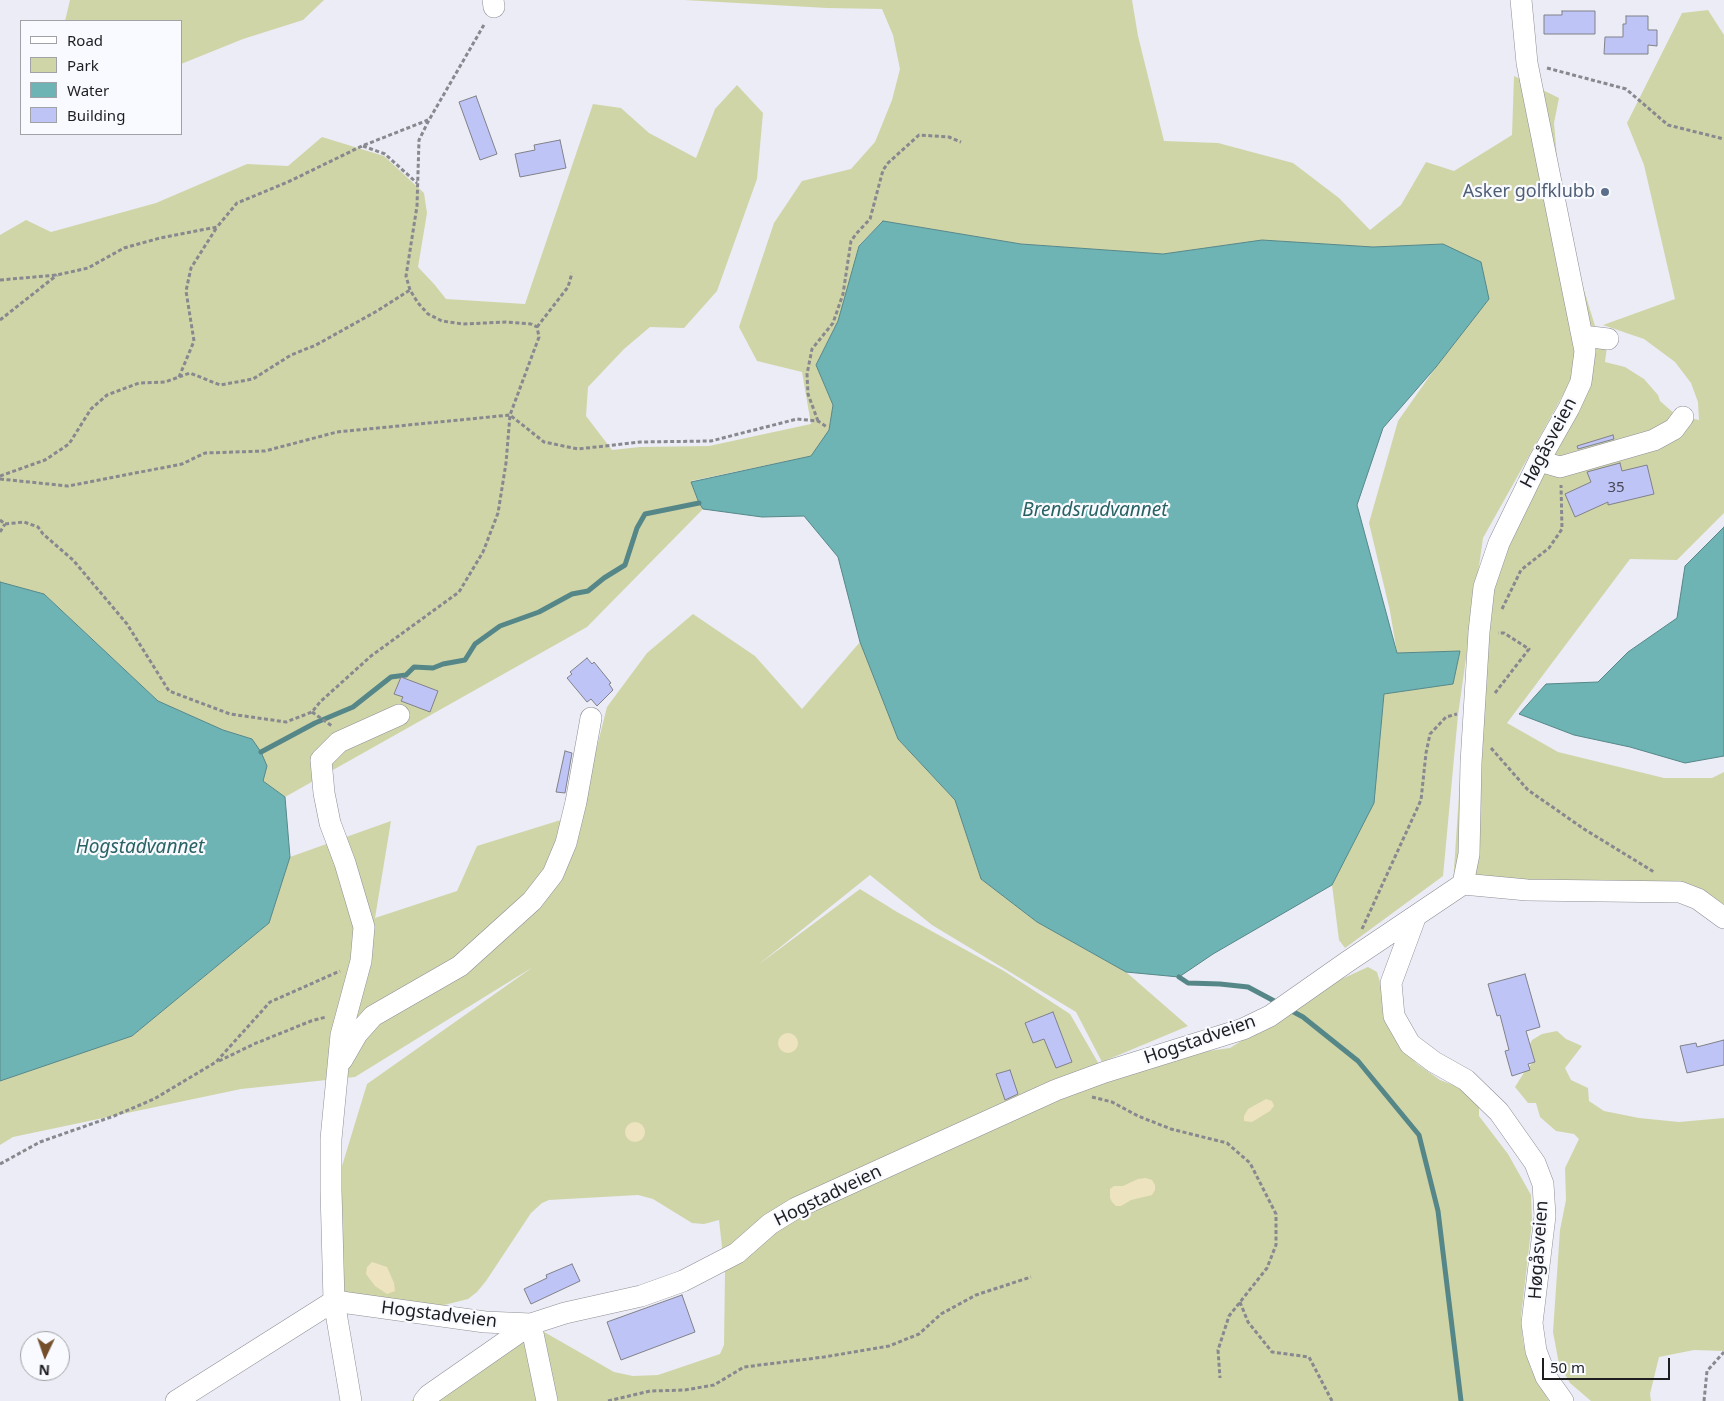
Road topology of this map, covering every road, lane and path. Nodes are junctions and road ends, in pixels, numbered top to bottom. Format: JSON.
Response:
{"nodes":[{"id":1,"x":1521,"y":0,"type":"edge"},
{"id":2,"x":494,"y":4,"type":"edge"},
{"id":3,"x":1527,"y":63,"type":"junction"},
{"id":4,"x":429,"y":120,"type":"junction"},
{"id":5,"x":1724,"y":139,"type":"edge"},
{"id":6,"x":961,"y":142,"type":"dead end"},
{"id":7,"x":362,"y":146,"type":"junction"},
{"id":8,"x":417,"y":183,"type":"junction"},
{"id":9,"x":217,"y":226,"type":"junction"},
{"id":10,"x":572,"y":273,"type":"dead end"},
{"id":11,"x":57,"y":274,"type":"junction"},
{"id":12,"x":0,"y":280,"type":"edge"},
{"id":13,"x":410,"y":290,"type":"junction"},
{"id":14,"x":0,"y":320,"type":"edge"},
{"id":15,"x":537,"y":328,"type":"junction"},
{"id":16,"x":1583,"y":336,"type":"junction"},
{"id":17,"x":1608,"y":338,"type":"dead end"},
{"id":18,"x":179,"y":377,"type":"junction"},
{"id":19,"x":510,"y":414,"type":"junction"},
{"id":20,"x":1682,"y":417,"type":"dead end"},
{"id":21,"x":818,"y":421,"type":"junction"},
{"id":22,"x":826,"y":427,"type":"dead end"},
{"id":23,"x":1539,"y":461,"type":"junction"},
{"id":24,"x":1560,"y":467,"type":"junction"},
{"id":25,"x":0,"y":478,"type":"edge"},
{"id":26,"x":0,"y":520,"type":"edge"},
{"id":27,"x":5,"y":524,"type":"junction"},
{"id":28,"x":0,"y":532,"type":"edge"},
{"id":29,"x":1501,"y":611,"type":"dead end"},
{"id":30,"x":1479,"y":632,"type":"junction"},
{"id":31,"x":1497,"y":689,"type":"dead end"},
{"id":32,"x":312,"y":712,"type":"junction"},
{"id":33,"x":399,"y":716,"type":"dead end"},
{"id":34,"x":590,"y":718,"type":"dead end"},
{"id":35,"x":1474,"y":719,"type":"junction"},
{"id":36,"x":332,"y":726,"type":"dead end"},
{"id":37,"x":1464,"y":884,"type":"junction"},
{"id":38,"x":1689,"y":895,"type":"junction"},
{"id":39,"x":1724,"y":903,"type":"edge"},
{"id":40,"x":1415,"y":918,"type":"junction"},
{"id":41,"x":1724,"y":918,"type":"edge"},
{"id":42,"x":1359,"y":935,"type":"dead end"},
{"id":43,"x":361,"y":961,"type":"junction"},
{"id":44,"x":346,"y":1013,"type":"junction"},
{"id":45,"x":216,"y":1062,"type":"junction"},
{"id":46,"x":338,"y":1067,"type":"junction"},
{"id":47,"x":1068,"y":1086,"type":"junction"},
{"id":48,"x":0,"y":1164,"type":"edge"},
{"id":49,"x":1032,"y":1277,"type":"dead end"},
{"id":50,"x":334,"y":1301,"type":"junction"},
{"id":51,"x":1239,"y":1302,"type":"junction"},
{"id":52,"x":532,"y":1324,"type":"junction"},
{"id":53,"x":1724,"y":1352,"type":"edge"},
{"id":54,"x":1220,"y":1378,"type":"dead end"},
{"id":55,"x":176,"y":1401,"type":"edge"},
{"id":56,"x":351,"y":1401,"type":"edge"},
{"id":57,"x":424,"y":1401,"type":"edge"},
{"id":58,"x":547,"y":1401,"type":"edge"},
{"id":59,"x":608,"y":1401,"type":"edge"},
{"id":60,"x":1332,"y":1401,"type":"edge"},
{"id":61,"x":1563,"y":1401,"type":"edge"},
{"id":62,"x":1704,"y":1401,"type":"edge"}],
"edges":[{"from":1,"to":3,"type":"street","name":"Høgåsveien"},
{"from":2,"to":4,"type":"path"},
{"from":3,"to":5,"type":"path"},
{"from":3,"to":16,"type":"street","name":"Høgåsveien"},
{"from":4,"to":7,"type":"path"},
{"from":4,"to":8,"type":"path"},
{"from":6,"to":21,"type":"path"},
{"from":7,"to":8,"type":"path"},
{"from":7,"to":9,"type":"path"},
{"from":8,"to":13,"type":"path"},
{"from":9,"to":11,"type":"path"},
{"from":9,"to":18,"type":"path"},
{"from":10,"to":15,"type":"path"},
{"from":11,"to":12,"type":"path"},
{"from":11,"to":14,"type":"path"},
{"from":13,"to":15,"type":"path"},
{"from":13,"to":18,"type":"path"},
{"from":15,"to":19,"type":"path"},
{"from":16,"to":17,"type":"street"},
{"from":16,"to":23,"type":"street","name":"Høgåsveien"},
{"from":18,"to":25,"type":"path"},
{"from":19,"to":21,"type":"path"},
{"from":19,"to":25,"type":"path"},
{"from":19,"to":32,"type":"path"},
{"from":20,"to":24,"type":"street"},
{"from":21,"to":22,"type":"path"},
{"from":23,"to":24,"type":"street"},
{"from":23,"to":30,"type":"street","name":"Høgåsveien"},
{"from":24,"to":29,"type":"path"},
{"from":26,"to":27,"type":"path"},
{"from":27,"to":28,"type":"path"},
{"from":27,"to":32,"type":"path"},
{"from":30,"to":31,"type":"path"},
{"from":30,"to":35,"type":"street","name":"Høgåsveien"},
{"from":32,"to":36,"type":"path"},
{"from":33,"to":43,"type":"street"},
{"from":34,"to":46,"type":"street"},
{"from":35,"to":37,"type":"street","name":"Høgåsveien"},
{"from":35,"to":38,"type":"path"},
{"from":35,"to":42,"type":"path"},
{"from":37,"to":38,"type":"street"},
{"from":37,"to":40,"type":"street","name":"Hogstadveien"},
{"from":38,"to":39,"type":"street"},
{"from":38,"to":41,"type":"street"},
{"from":40,"to":47,"type":"street","name":"Hogstadveien"},
{"from":40,"to":61,"type":"street","name":"Høgåsveien"},
{"from":43,"to":44,"type":"street"},
{"from":43,"to":45,"type":"path"},
{"from":44,"to":45,"type":"path"},
{"from":44,"to":46,"type":"street"},
{"from":45,"to":48,"type":"path"},
{"from":46,"to":50,"type":"street"},
{"from":47,"to":51,"type":"path"},
{"from":47,"to":52,"type":"street","name":"Hogstadveien"},
{"from":49,"to":59,"type":"path"},
{"from":50,"to":52,"type":"street","name":"Hogstadveien"},
{"from":50,"to":55,"type":"street"},
{"from":50,"to":56,"type":"street"},
{"from":51,"to":54,"type":"path"},
{"from":51,"to":60,"type":"path"},
{"from":52,"to":57,"type":"street"},
{"from":52,"to":58,"type":"street"},
{"from":53,"to":62,"type":"path"}]}
